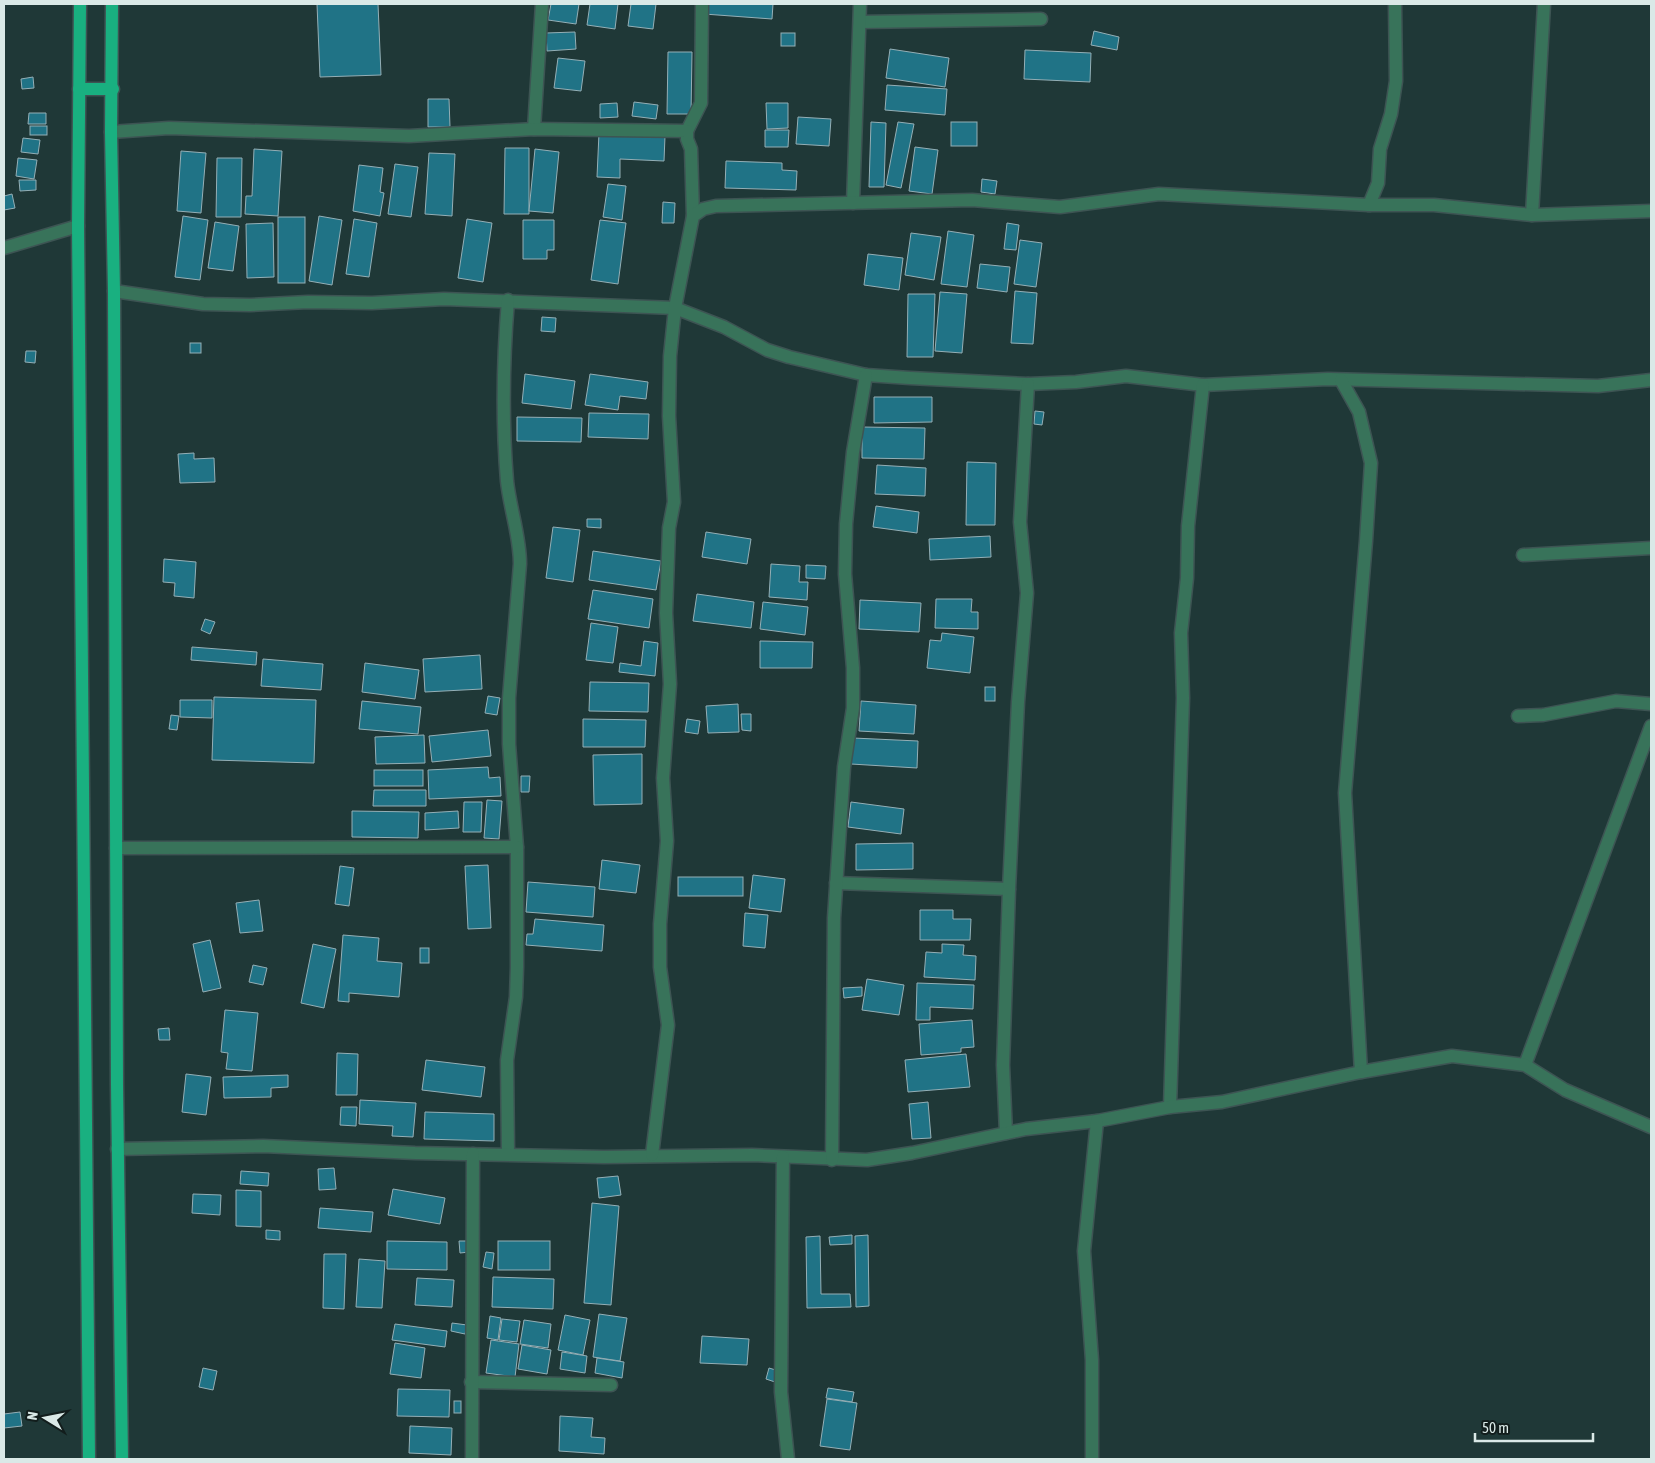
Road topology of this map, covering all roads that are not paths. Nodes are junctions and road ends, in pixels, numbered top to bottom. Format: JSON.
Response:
{"nodes":[{"id":1,"x":80,"y":4,"type":"edge"},
{"id":2,"x":112,"y":4,"type":"edge"},
{"id":3,"x":542,"y":4,"type":"edge"},
{"id":4,"x":702,"y":4,"type":"edge"},
{"id":5,"x":860,"y":4,"type":"edge"},
{"id":6,"x":1395,"y":4,"type":"edge"},
{"id":7,"x":1544,"y":4,"type":"edge"},
{"id":8,"x":1041,"y":19,"type":"dead end"},
{"id":9,"x":860,"y":22,"type":"junction"},
{"id":10,"x":79,"y":89,"type":"junction"},
{"id":11,"x":113,"y":89,"type":"junction"},
{"id":12,"x":534,"y":128,"type":"junction"},
{"id":13,"x":687,"y":131,"type":"junction"},
{"id":14,"x":111,"y":132,"type":"junction"},
{"id":15,"x":853,"y":203,"type":"junction"},
{"id":16,"x":1369,"y":205,"type":"junction"},
{"id":17,"x":1651,"y":211,"type":"edge"},
{"id":18,"x":1532,"y":214,"type":"junction"},
{"id":19,"x":694,"y":216,"type":"junction"},
{"id":20,"x":78,"y":226,"type":"junction"},
{"id":21,"x":4,"y":248,"type":"edge"},
{"id":22,"x":114,"y":291,"type":"junction"},
{"id":23,"x":508,"y":300,"type":"junction"},
{"id":24,"x":675,"y":308,"type":"junction"},
{"id":25,"x":866,"y":375,"type":"junction"},
{"id":26,"x":1341,"y":380,"type":"junction"},
{"id":27,"x":1651,"y":380,"type":"edge"},
{"id":28,"x":1028,"y":384,"type":"junction"},
{"id":29,"x":1203,"y":385,"type":"junction"},
{"id":30,"x":1651,"y":548,"type":"edge"},
{"id":31,"x":1523,"y":555,"type":"dead end"},
{"id":32,"x":1651,"y":704,"type":"edge"},
{"id":33,"x":1518,"y":716,"type":"dead end"},
{"id":34,"x":1651,"y":726,"type":"edge"},
{"id":35,"x":517,"y":847,"type":"junction"},
{"id":36,"x":116,"y":848,"type":"junction"},
{"id":37,"x":836,"y":883,"type":"junction"},
{"id":38,"x":1009,"y":888,"type":"junction"},
{"id":39,"x":1525,"y":1065,"type":"junction"},
{"id":40,"x":1361,"y":1072,"type":"junction"},
{"id":41,"x":1170,"y":1107,"type":"junction"},
{"id":42,"x":1097,"y":1121,"type":"junction"},
{"id":43,"x":1651,"y":1127,"type":"edge"},
{"id":44,"x":1006,"y":1132,"type":"junction"},
{"id":45,"x":117,"y":1149,"type":"junction"},
{"id":46,"x":473,"y":1154,"type":"junction"},
{"id":47,"x":508,"y":1154,"type":"junction"},
{"id":48,"x":652,"y":1155,"type":"junction"},
{"id":49,"x":783,"y":1157,"type":"junction"},
{"id":50,"x":832,"y":1160,"type":"junction"},
{"id":51,"x":471,"y":1382,"type":"junction"},
{"id":52,"x":611,"y":1385,"type":"dead end"},
{"id":53,"x":89,"y":1459,"type":"edge"},
{"id":54,"x":122,"y":1459,"type":"edge"},
{"id":55,"x":472,"y":1459,"type":"edge"},
{"id":56,"x":788,"y":1459,"type":"edge"},
{"id":57,"x":1092,"y":1459,"type":"edge"}],
"edges":[{"from":1,"to":10,"type":"main road"},
{"from":2,"to":11,"type":"main road"},
{"from":3,"to":12,"type":"street"},
{"from":4,"to":13,"type":"street"},
{"from":5,"to":9,"type":"street"},
{"from":6,"to":16,"type":"street"},
{"from":7,"to":18,"type":"street"},
{"from":8,"to":9,"type":"street"},
{"from":9,"to":15,"type":"street"},
{"from":10,"to":11,"type":"main road"},
{"from":10,"to":20,"type":"main road"},
{"from":11,"to":14,"type":"main road"},
{"from":12,"to":13,"type":"street"},
{"from":12,"to":14,"type":"street"},
{"from":13,"to":19,"type":"street"},
{"from":14,"to":22,"type":"main road"},
{"from":15,"to":16,"type":"street"},
{"from":15,"to":19,"type":"street"},
{"from":16,"to":18,"type":"street"},
{"from":17,"to":18,"type":"street"},
{"from":19,"to":24,"type":"street"},
{"from":20,"to":21,"type":"street"},
{"from":20,"to":53,"type":"main road"},
{"from":22,"to":23,"type":"street"},
{"from":22,"to":36,"type":"main road"},
{"from":23,"to":24,"type":"street"},
{"from":23,"to":35,"type":"street"},
{"from":24,"to":25,"type":"street"},
{"from":24,"to":48,"type":"street"},
{"from":25,"to":28,"type":"street"},
{"from":25,"to":37,"type":"street"},
{"from":26,"to":27,"type":"street"},
{"from":26,"to":29,"type":"street"},
{"from":26,"to":40,"type":"street"},
{"from":28,"to":29,"type":"street"},
{"from":28,"to":38,"type":"street"},
{"from":29,"to":41,"type":"street"},
{"from":30,"to":31,"type":"street"},
{"from":32,"to":33,"type":"street"},
{"from":34,"to":39,"type":"street"},
{"from":35,"to":36,"type":"street"},
{"from":35,"to":47,"type":"street"},
{"from":36,"to":45,"type":"main road"},
{"from":37,"to":38,"type":"street"},
{"from":37,"to":50,"type":"street"},
{"from":38,"to":44,"type":"street"},
{"from":39,"to":40,"type":"street"},
{"from":39,"to":43,"type":"street"},
{"from":40,"to":41,"type":"street"},
{"from":41,"to":42,"type":"street"},
{"from":42,"to":44,"type":"street"},
{"from":42,"to":57,"type":"street"},
{"from":44,"to":50,"type":"street"},
{"from":45,"to":46,"type":"street"},
{"from":45,"to":54,"type":"main road"},
{"from":46,"to":47,"type":"street"},
{"from":46,"to":51,"type":"street"},
{"from":47,"to":48,"type":"street"},
{"from":48,"to":49,"type":"street"},
{"from":49,"to":50,"type":"street"},
{"from":49,"to":56,"type":"street"},
{"from":51,"to":52,"type":"street"},
{"from":51,"to":55,"type":"street"}]}
